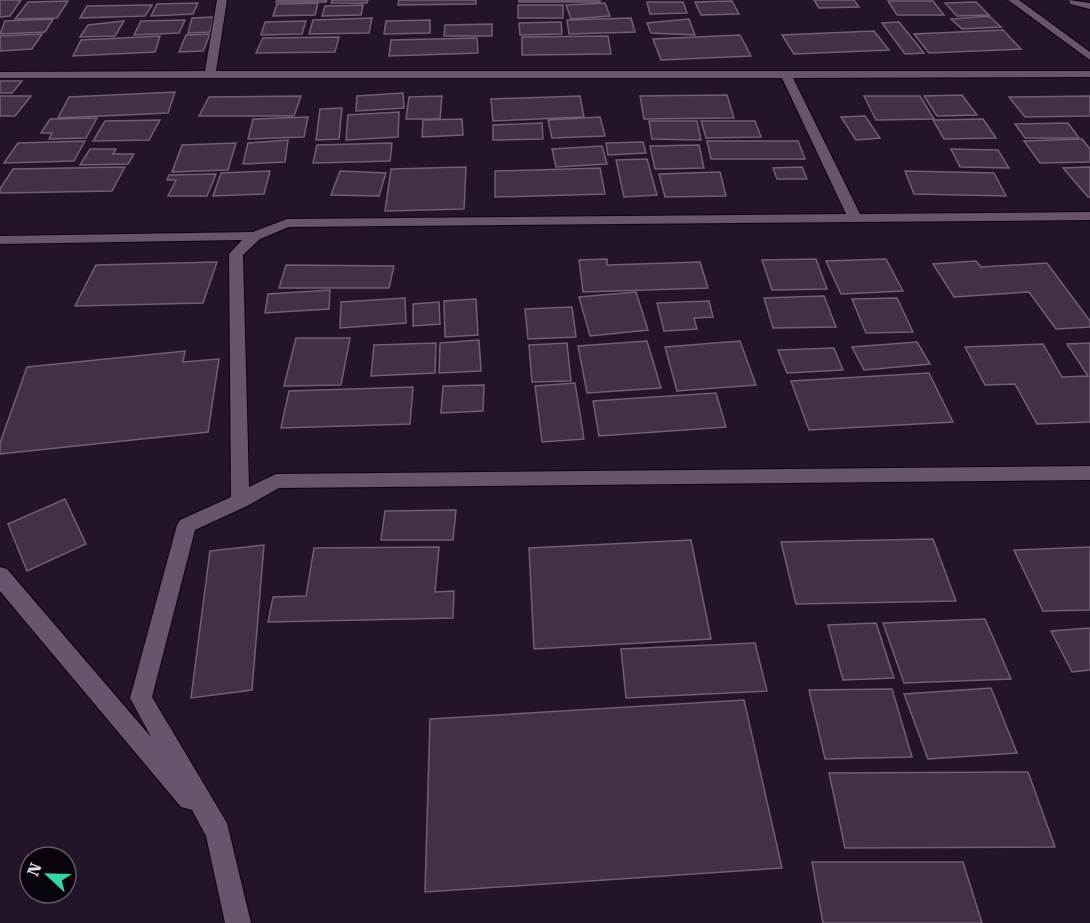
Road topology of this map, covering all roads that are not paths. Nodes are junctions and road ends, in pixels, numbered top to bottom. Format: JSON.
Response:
{"nodes":[{"id":1,"x":222,"y":0,"type":"edge"},
{"id":2,"x":1013,"y":0,"type":"edge"},
{"id":3,"x":1073,"y":2,"type":"dead end"},
{"id":4,"x":1090,"y":6,"type":"edge"},
{"id":5,"x":1090,"y":57,"type":"edge"},
{"id":6,"x":786,"y":74,"type":"junction"},
{"id":7,"x":1090,"y":74,"type":"edge"},
{"id":8,"x":0,"y":75,"type":"edge"},
{"id":9,"x":210,"y":76,"type":"junction"},
{"id":10,"x":1090,"y":216,"type":"edge"},
{"id":11,"x":855,"y":218,"type":"junction"},
{"id":12,"x":255,"y":236,"type":"junction"},
{"id":13,"x":0,"y":240,"type":"edge"},
{"id":14,"x":1090,"y":473,"type":"edge"},
{"id":15,"x":240,"y":501,"type":"junction"},
{"id":16,"x":0,"y":574,"type":"edge"},
{"id":17,"x":218,"y":832,"type":"junction"},
{"id":18,"x":238,"y":923,"type":"edge"}],
"edges":[{"from":1,"to":9,"type":"street"},
{"from":2,"to":5,"type":"street"},
{"from":3,"to":4,"type":"street"},
{"from":6,"to":7,"type":"street"},
{"from":6,"to":9,"type":"street"},
{"from":6,"to":11,"type":"street"},
{"from":8,"to":9,"type":"street"},
{"from":10,"to":11,"type":"street"},
{"from":11,"to":12,"type":"street"},
{"from":12,"to":13,"type":"street"},
{"from":12,"to":15,"type":"street"},
{"from":14,"to":15,"type":"street"},
{"from":15,"to":17,"type":"street"},
{"from":16,"to":17,"type":"street"},
{"from":17,"to":18,"type":"street"}]}
